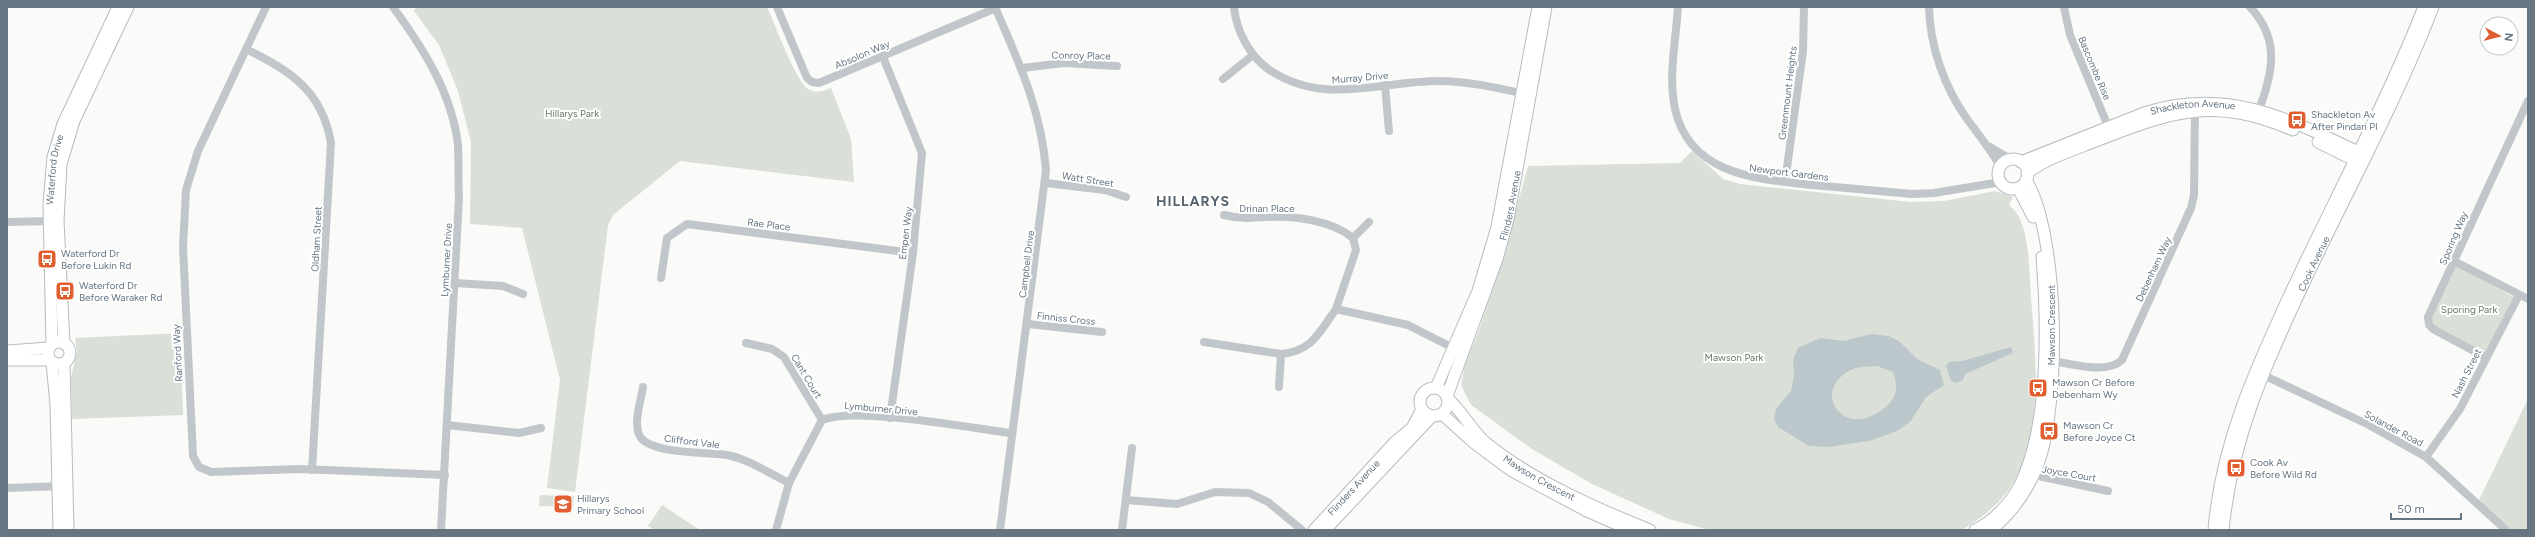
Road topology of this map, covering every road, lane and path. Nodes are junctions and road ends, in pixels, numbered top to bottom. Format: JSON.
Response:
{"nodes":[{"id":1,"x":118,"y":7,"type":"edge"},
{"id":2,"x":128,"y":7,"type":"edge"},
{"id":3,"x":266,"y":7,"type":"edge"},
{"id":4,"x":393,"y":7,"type":"edge"},
{"id":5,"x":777,"y":7,"type":"edge"},
{"id":6,"x":1234,"y":7,"type":"edge"},
{"id":7,"x":1538,"y":7,"type":"edge"},
{"id":8,"x":1546,"y":7,"type":"edge"},
{"id":9,"x":1678,"y":7,"type":"edge"},
{"id":10,"x":1804,"y":7,"type":"edge"},
{"id":11,"x":1929,"y":7,"type":"edge"},
{"id":12,"x":2064,"y":7,"type":"edge"},
{"id":13,"x":2250,"y":7,"type":"edge"},
{"id":14,"x":2424,"y":7,"type":"edge"},
{"id":15,"x":2433,"y":7,"type":"edge"},
{"id":16,"x":996,"y":8,"type":"edge"},
{"id":17,"x":246,"y":49,"type":"junction"},
{"id":18,"x":1253,"y":55,"type":"junction"},
{"id":19,"x":883,"y":57,"type":"junction"},
{"id":20,"x":1117,"y":66,"type":"dead end"},
{"id":21,"x":1022,"y":68,"type":"junction"},
{"id":22,"x":1223,"y":79,"type":"dead end"},
{"id":23,"x":1385,"y":85,"type":"junction"},
{"id":24,"x":1526,"y":94,"type":"junction"},
{"id":25,"x":2528,"y":101,"type":"edge"},
{"id":26,"x":2195,"y":107,"type":"junction"},
{"id":27,"x":2258,"y":113,"type":"junction"},
{"id":28,"x":1389,"y":131,"type":"dead end"},
{"id":29,"x":2110,"y":131,"type":"junction"},
{"id":30,"x":1988,"y":145,"type":"junction"},
{"id":31,"x":2359,"y":158,"type":"junction"},
{"id":32,"x":2016,"y":161,"type":"junction"},
{"id":33,"x":2000,"y":175,"type":"junction"},
{"id":34,"x":2027,"y":176,"type":"junction"},
{"id":35,"x":1785,"y":182,"type":"junction"},
{"id":36,"x":1046,"y":183,"type":"junction"},
{"id":37,"x":2018,"y":188,"type":"junction"},
{"id":38,"x":1126,"y":197,"type":"dead end"},
{"id":39,"x":1224,"y":215,"type":"dead end"},
{"id":40,"x":54,"y":221,"type":"junction"},
{"id":41,"x":7,"y":222,"type":"edge"},
{"id":42,"x":1369,"y":222,"type":"dead end"},
{"id":43,"x":1353,"y":238,"type":"junction"},
{"id":44,"x":913,"y":253,"type":"junction"},
{"id":45,"x":2454,"y":261,"type":"junction"},
{"id":46,"x":661,"y":278,"type":"dead end"},
{"id":47,"x":455,"y":283,"type":"junction"},
{"id":48,"x":523,"y":294,"type":"dead end"},
{"id":49,"x":2519,"y":296,"type":"junction"},
{"id":50,"x":2528,"y":299,"type":"edge"},
{"id":51,"x":1336,"y":309,"type":"junction"},
{"id":52,"x":1028,"y":324,"type":"junction"},
{"id":53,"x":1102,"y":332,"type":"dead end"},
{"id":54,"x":1204,"y":342,"type":"dead end"},
{"id":55,"x":746,"y":343,"type":"dead end"},
{"id":56,"x":64,"y":344,"type":"junction"},
{"id":57,"x":51,"y":346,"type":"junction"},
{"id":58,"x":7,"y":351,"type":"edge"},
{"id":59,"x":1458,"y":351,"type":"junction"},
{"id":60,"x":1281,"y":354,"type":"junction"},
{"id":61,"x":2485,"y":357,"type":"junction"},
{"id":62,"x":7,"y":360,"type":"edge"},
{"id":63,"x":51,"y":361,"type":"junction"},
{"id":64,"x":2048,"y":361,"type":"junction"},
{"id":65,"x":64,"y":363,"type":"junction"},
{"id":66,"x":2259,"y":372,"type":"junction"},
{"id":67,"x":643,"y":387,"type":"dead end"},
{"id":68,"x":1279,"y":387,"type":"dead end"},
{"id":69,"x":1436,"y":388,"type":"junction"},
{"id":70,"x":1448,"y":398,"type":"junction"},
{"id":71,"x":1422,"y":409,"type":"junction"},
{"id":72,"x":1437,"y":415,"type":"junction"},
{"id":73,"x":890,"y":418,"type":"junction"},
{"id":74,"x":822,"y":420,"type":"junction"},
{"id":75,"x":447,"y":425,"type":"junction"},
{"id":76,"x":541,"y":428,"type":"dead end"},
{"id":77,"x":1011,"y":433,"type":"junction"},
{"id":78,"x":1132,"y":448,"type":"dead end"},
{"id":79,"x":2426,"y":457,"type":"junction"},
{"id":80,"x":312,"y":470,"type":"junction"},
{"id":81,"x":2029,"y":474,"type":"junction"},
{"id":82,"x":445,"y":475,"type":"junction"},
{"id":83,"x":789,"y":483,"type":"junction"},
{"id":84,"x":62,"y":486,"type":"junction"},
{"id":85,"x":7,"y":488,"type":"edge"},
{"id":86,"x":2108,"y":491,"type":"dead end"},
{"id":87,"x":1126,"y":500,"type":"junction"},
{"id":88,"x":59,"y":530,"type":"edge"},
{"id":89,"x":68,"y":530,"type":"edge"},
{"id":90,"x":442,"y":530,"type":"edge"},
{"id":91,"x":776,"y":530,"type":"edge"},
{"id":92,"x":1000,"y":530,"type":"edge"},
{"id":93,"x":1122,"y":530,"type":"edge"},
{"id":94,"x":1302,"y":530,"type":"edge"},
{"id":95,"x":1314,"y":530,"type":"edge"},
{"id":96,"x":1326,"y":530,"type":"edge"},
{"id":97,"x":1630,"y":530,"type":"edge"},
{"id":98,"x":1650,"y":530,"type":"edge"},
{"id":99,"x":1975,"y":530,"type":"edge"},
{"id":100,"x":1991,"y":530,"type":"edge"},
{"id":101,"x":2214,"y":530,"type":"edge"},
{"id":102,"x":2223,"y":530,"type":"edge"},
{"id":103,"x":2506,"y":530,"type":"edge"}],
"edges":[{"from":1,"to":40,"type":"street","name":"Waterford Drive"},
{"from":2,"to":40,"type":"street","name":"Waterford Drive"},
{"from":3,"to":17,"type":"street","name":"Ranford Way"},
{"from":4,"to":47,"type":"street","name":"Lymburner Drive"},
{"from":5,"to":19,"type":"street","name":"Absolon Way"},
{"from":6,"to":18,"type":"street","name":"Murray Drive"},
{"from":7,"to":24,"type":"street","name":"Flinders Avenue"},
{"from":8,"to":24,"type":"street","name":"Flinders Avenue"},
{"from":9,"to":35,"type":"street","name":"Newport Gardens"},
{"from":10,"to":35,"type":"street","name":"Greenmount Heights"},
{"from":11,"to":30,"type":"street"},
{"from":12,"to":29,"type":"street","name":"Bascombe Rise"},
{"from":13,"to":27,"type":"street"},
{"from":14,"to":31,"type":"street","name":"Cook Avenue"},
{"from":15,"to":31,"type":"street","name":"Cook Avenue"},
{"from":16,"to":19,"type":"street","name":"Absolon Way"},
{"from":16,"to":21,"type":"street","name":"Campbell Drive"},
{"from":17,"to":80,"type":"street","name":"Oldham Street"},
{"from":17,"to":80,"type":"street","name":"Ranford Way"},
{"from":18,"to":22,"type":"street"},
{"from":18,"to":23,"type":"street","name":"Murray Drive"},
{"from":19,"to":44,"type":"street","name":"Empen Way"},
{"from":20,"to":21,"type":"street","name":"Conroy Place"},
{"from":21,"to":36,"type":"street","name":"Campbell Drive"},
{"from":23,"to":24,"type":"street","name":"Murray Drive"},
{"from":23,"to":28,"type":"street"},
{"from":24,"to":59,"type":"street","name":"Flinders Avenue"},
{"from":25,"to":45,"type":"street","name":"Sporing Way"},
{"from":26,"to":27,"type":"street","name":"Shackleton Avenue"},
{"from":26,"to":29,"type":"street","name":"Shackleton Avenue"},
{"from":26,"to":64,"type":"street","name":"Debenham Way"},
{"from":27,"to":31,"type":"street","name":"Shackleton Avenue"},
{"from":29,"to":32,"type":"street","name":"Shackleton Avenue"},
{"from":29,"to":34,"type":"street","name":"Shackleton Avenue"},
{"from":30,"to":32,"type":"street"},
{"from":30,"to":33,"type":"street"},
{"from":31,"to":66,"type":"street","name":"Cook Avenue"},
{"from":32,"to":33,"type":"street","name":"Shackleton Avenue"},
{"from":32,"to":34,"type":"street","name":"Mawson Crescent"},
{"from":33,"to":35,"type":"street","name":"Newport Gardens"},
{"from":33,"to":37,"type":"street"},
{"from":34,"to":37,"type":"street","name":"Shackleton Avenue"},
{"from":34,"to":64,"type":"street","name":"Mawson Crescent"},
{"from":36,"to":38,"type":"street","name":"Watt Street"},
{"from":36,"to":52,"type":"street","name":"Campbell Drive"},
{"from":37,"to":64,"type":"street","name":"Mawson Crescent"},
{"from":39,"to":43,"type":"street","name":"Drinan Place"},
{"from":40,"to":41,"type":"street"},
{"from":40,"to":56,"type":"street","name":"Waterford Drive"},
{"from":40,"to":57,"type":"street","name":"Waterford Drive"},
{"from":42,"to":43,"type":"street"},
{"from":43,"to":51,"type":"street"},
{"from":44,"to":46,"type":"street","name":"Rae Place"},
{"from":44,"to":73,"type":"street","name":"Empen Way"},
{"from":45,"to":49,"type":"street"},
{"from":45,"to":61,"type":"street","name":"Sporing Way"},
{"from":47,"to":48,"type":"street"},
{"from":47,"to":75,"type":"street","name":"Lymburner Drive"},
{"from":49,"to":50,"type":"street"},
{"from":49,"to":61,"type":"street","name":"Nash Street"},
{"from":51,"to":59,"type":"street"},
{"from":51,"to":60,"type":"street"},
{"from":52,"to":53,"type":"street","name":"Finniss Cross"},
{"from":52,"to":77,"type":"street","name":"Campbell Drive"},
{"from":54,"to":60,"type":"street"},
{"from":55,"to":74,"type":"street","name":"Cant Court"},
{"from":56,"to":57,"type":"street"},
{"from":56,"to":65,"type":"street"},
{"from":57,"to":58,"type":"street"},
{"from":57,"to":63,"type":"street"},
{"from":59,"to":69,"type":"street","name":"Flinders Avenue"},
{"from":59,"to":70,"type":"street","name":"Flinders Avenue"},
{"from":60,"to":68,"type":"street"},
{"from":61,"to":79,"type":"street","name":"Nash Street"},
{"from":62,"to":63,"type":"street"},
{"from":63,"to":65,"type":"street"},
{"from":63,"to":84,"type":"street"},
{"from":64,"to":81,"type":"street","name":"Mawson Crescent"},
{"from":65,"to":84,"type":"street"},
{"from":66,"to":79,"type":"street","name":"Solander Road"},
{"from":66,"to":101,"type":"street","name":"Cook Avenue"},
{"from":66,"to":102,"type":"street","name":"Cook Avenue"},
{"from":67,"to":83,"type":"street","name":"Clifford Vale"},
{"from":69,"to":70,"type":"street"},
{"from":69,"to":71,"type":"street"},
{"from":70,"to":72,"type":"street"},
{"from":70,"to":98,"type":"street","name":"Mawson Crescent"},
{"from":71,"to":72,"type":"street"},
{"from":71,"to":95,"type":"street","name":"Flinders Avenue"},
{"from":72,"to":96,"type":"street","name":"Flinders Avenue"},
{"from":72,"to":97,"type":"street","name":"Mawson Crescent"},
{"from":73,"to":74,"type":"street","name":"Lymburner Drive"},
{"from":73,"to":77,"type":"street","name":"Lymburner Drive"},
{"from":74,"to":83,"type":"street"},
{"from":75,"to":76,"type":"street"},
{"from":75,"to":82,"type":"street","name":"Lymburner Drive"},
{"from":77,"to":92,"type":"street","name":"Campbell Drive"},
{"from":78,"to":87,"type":"street"},
{"from":79,"to":103,"type":"street","name":"Solander Road"},
{"from":80,"to":82,"type":"street","name":"Ranford Way"},
{"from":81,"to":86,"type":"street","name":"Joyce Court"},
{"from":81,"to":99,"type":"street","name":"Mawson Crescent"},
{"from":81,"to":100,"type":"street","name":"Mawson Crescent"},
{"from":82,"to":90,"type":"street","name":"Lymburner Drive"},
{"from":83,"to":91,"type":"street"},
{"from":84,"to":85,"type":"street"},
{"from":84,"to":88,"type":"street"},
{"from":84,"to":89,"type":"street"},
{"from":87,"to":93,"type":"street"},
{"from":87,"to":94,"type":"street"}]}
